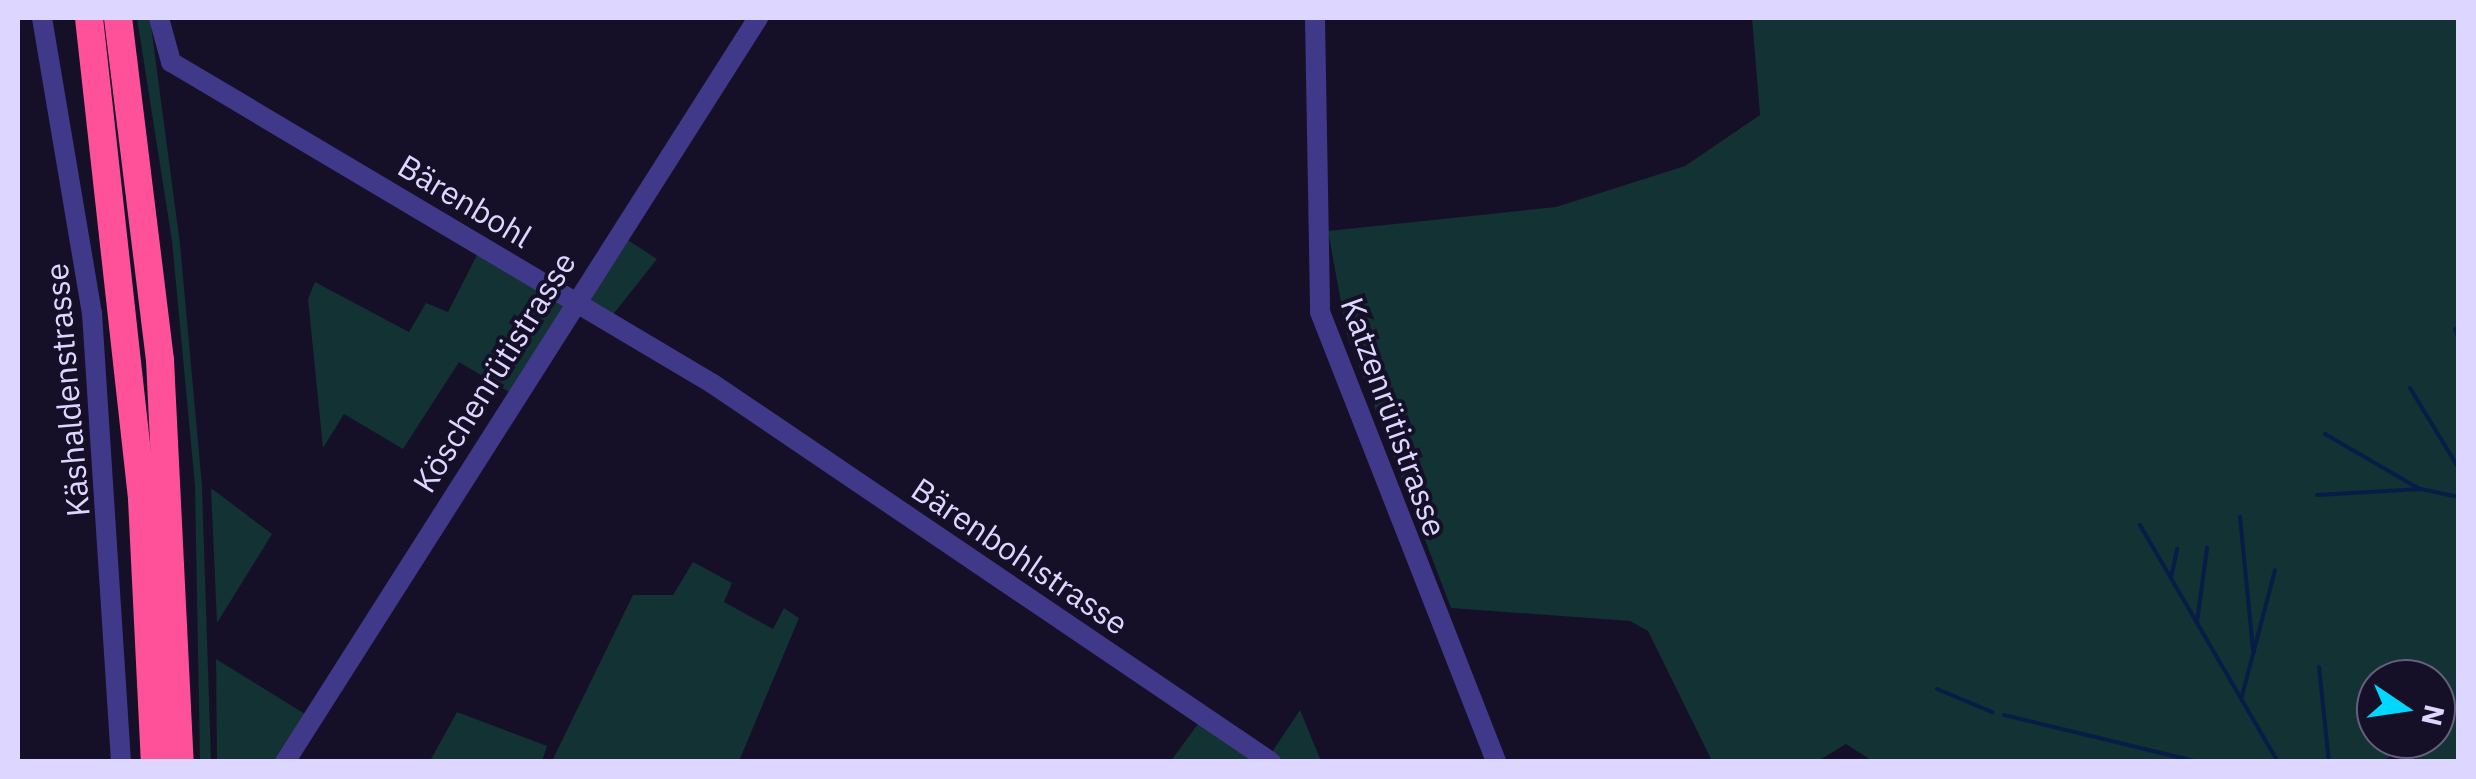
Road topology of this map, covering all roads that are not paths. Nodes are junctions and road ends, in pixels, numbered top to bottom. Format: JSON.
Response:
{"nodes":[{"id":1,"x":42,"y":18,"type":"edge"},
{"id":2,"x":89,"y":18,"type":"edge"},
{"id":3,"x":118,"y":18,"type":"edge"},
{"id":4,"x":159,"y":18,"type":"edge"},
{"id":5,"x":758,"y":18,"type":"edge"},
{"id":6,"x":1316,"y":18,"type":"edge"},
{"id":7,"x":574,"y":301,"type":"junction"},
{"id":8,"x":736,"y":400,"type":"joint"},
{"id":9,"x":121,"y":762,"type":"edge"},
{"id":10,"x":155,"y":762,"type":"edge"},
{"id":11,"x":180,"y":762,"type":"edge"},
{"id":12,"x":285,"y":762,"type":"edge"},
{"id":13,"x":1270,"y":762,"type":"edge"},
{"id":14,"x":1496,"y":762,"type":"edge"}],
"edges":[{"from":1,"to":9,"type":"street","name":"Käshaldenstrasse"},
{"from":2,"to":10,"type":"highway"},
{"from":3,"to":11,"type":"highway"},
{"from":4,"to":7,"type":"street","name":"Bärenbohl"},
{"from":5,"to":7,"type":"street","name":"Köschenrütistrasse"},
{"from":6,"to":14,"type":"street","name":"Katzenrütistrasse"},
{"from":7,"to":8,"type":"street","name":"Bärenbohl"},
{"from":7,"to":12,"type":"street","name":"Köschenrütistrasse"},
{"from":8,"to":13,"type":"street","name":"Bärenbohlstrasse"}]}
